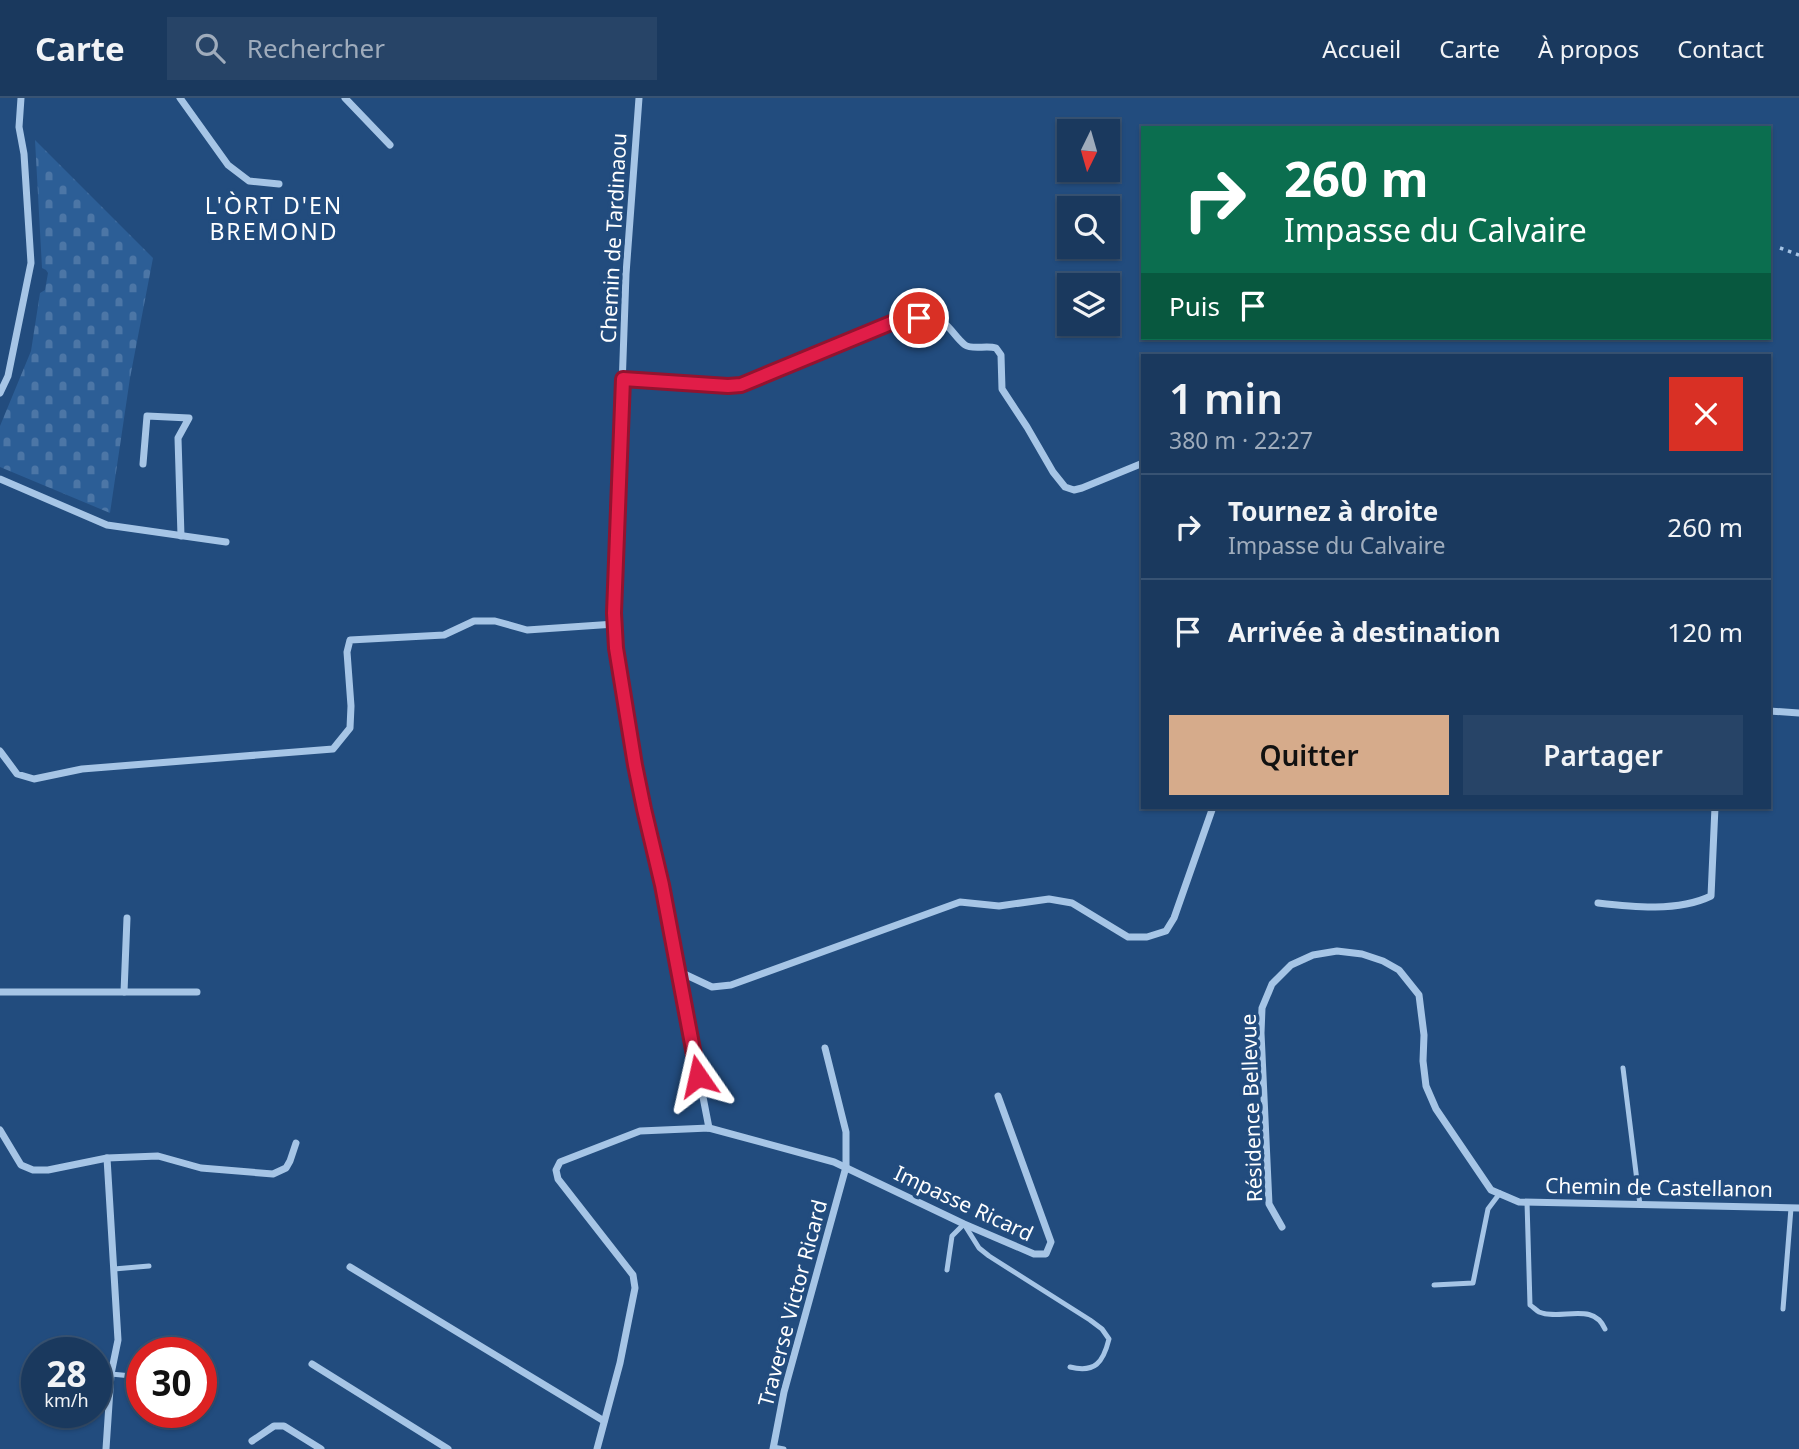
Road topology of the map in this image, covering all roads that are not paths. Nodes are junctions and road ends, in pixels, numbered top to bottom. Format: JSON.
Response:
{"nodes":[{"id":1,"x":21,"y":98,"type":"edge"},
{"id":2,"x":180,"y":98,"type":"edge"},
{"id":3,"x":345,"y":98,"type":"edge"},
{"id":4,"x":639,"y":98,"type":"edge"},
{"id":5,"x":390,"y":145,"type":"dead end"},
{"id":6,"x":279,"y":184,"type":"dead end"},
{"id":7,"x":623,"y":379,"type":"junction"},
{"id":8,"x":0,"y":393,"type":"edge"},
{"id":9,"x":143,"y":464,"type":"dead end"},
{"id":10,"x":1141,"y":464,"type":"edge"},
{"id":11,"x":0,"y":480,"type":"edge"},
{"id":12,"x":181,"y":536,"type":"junction"},
{"id":13,"x":226,"y":542,"type":"dead end"},
{"id":14,"x":615,"y":624,"type":"junction"},
{"id":15,"x":1771,"y":711,"type":"edge"},
{"id":16,"x":1799,"y":713,"type":"edge"},
{"id":17,"x":0,"y":751,"type":"edge"},
{"id":18,"x":1212,"y":809,"type":"edge"},
{"id":19,"x":1716,"y":809,"type":"edge"},
{"id":20,"x":1598,"y":903,"type":"dead end"},
{"id":21,"x":127,"y":918,"type":"dead end"},
{"id":22,"x":680,"y":972,"type":"junction"},
{"id":23,"x":0,"y":992,"type":"edge"},
{"id":24,"x":124,"y":992,"type":"junction"},
{"id":25,"x":197,"y":992,"type":"dead end"},
{"id":26,"x":825,"y":1048,"type":"dead end"},
{"id":27,"x":1623,"y":1068,"type":"dead end"},
{"id":28,"x":998,"y":1096,"type":"dead end"},
{"id":29,"x":709,"y":1128,"type":"junction"},
{"id":30,"x":0,"y":1130,"type":"edge"},
{"id":31,"x":296,"y":1143,"type":"dead end"},
{"id":32,"x":107,"y":1158,"type":"junction"},
{"id":33,"x":846,"y":1167,"type":"junction"},
{"id":34,"x":1500,"y":1193,"type":"junction"},
{"id":35,"x":1523,"y":1202,"type":"junction"},
{"id":36,"x":1640,"y":1205,"type":"junction"},
{"id":37,"x":1795,"y":1208,"type":"edge"},
{"id":38,"x":964,"y":1224,"type":"junction"},
{"id":39,"x":1282,"y":1227,"type":"dead end"},
{"id":40,"x":149,"y":1266,"type":"dead end"},
{"id":41,"x":350,"y":1267,"type":"dead end"},
{"id":42,"x":114,"y":1269,"type":"junction"},
{"id":43,"x":947,"y":1270,"type":"dead end"},
{"id":44,"x":1434,"y":1285,"type":"dead end"},
{"id":45,"x":1783,"y":1309,"type":"dead end"},
{"id":46,"x":1605,"y":1329,"type":"dead end"},
{"id":47,"x":312,"y":1364,"type":"dead end"},
{"id":48,"x":1070,"y":1367,"type":"dead end"},
{"id":49,"x":112,"y":1369,"type":"edge"},
{"id":50,"x":604,"y":1421,"type":"junction"},
{"id":51,"x":107,"y":1428,"type":"edge"},
{"id":52,"x":252,"y":1441,"type":"dead end"},
{"id":53,"x":773,"y":1448,"type":"edge"},
{"id":54,"x":106,"y":1449,"type":"edge"},
{"id":55,"x":321,"y":1449,"type":"edge"},
{"id":56,"x":448,"y":1449,"type":"edge"},
{"id":57,"x":597,"y":1449,"type":"edge"},
{"id":58,"x":783,"y":1449,"type":"edge"}],
"edges":[{"from":1,"to":8,"type":"street"},
{"from":2,"to":6,"type":"street"},
{"from":3,"to":5,"type":"street"},
{"from":4,"to":7,"type":"street","name":"Chemin de Tardinaou"},
{"from":7,"to":10,"type":"street"},
{"from":7,"to":14,"type":"street","name":"Chemin de Tardinaou"},
{"from":9,"to":12,"type":"street"},
{"from":11,"to":12,"type":"street"},
{"from":12,"to":13,"type":"street"},
{"from":14,"to":17,"type":"street"},
{"from":14,"to":22,"type":"street","name":"Chemin de Tardinaou"},
{"from":15,"to":16,"type":"street"},
{"from":18,"to":22,"type":"street"},
{"from":19,"to":20,"type":"street"},
{"from":21,"to":24,"type":"street"},
{"from":22,"to":29,"type":"street","name":"Chemin de Tardinaou"},
{"from":23,"to":24,"type":"street"},
{"from":24,"to":25,"type":"street"},
{"from":26,"to":33,"type":"street","name":"Traverse Victor Ricard"},
{"from":27,"to":36,"type":"lane"},
{"from":28,"to":38,"type":"street","name":"Impasse Ricard"},
{"from":29,"to":33,"type":"street","name":"Impasse Ricard"},
{"from":29,"to":50,"type":"street","name":"Impasse Ricard"},
{"from":30,"to":32,"type":"street"},
{"from":31,"to":32,"type":"street"},
{"from":32,"to":42,"type":"street"},
{"from":33,"to":38,"type":"street","name":"Impasse Ricard"},
{"from":33,"to":53,"type":"street","name":"Traverse Victor Ricard"},
{"from":34,"to":35,"type":"street","name":"Résidence Bellevue"},
{"from":34,"to":39,"type":"street","name":"Résidence Bellevue"},
{"from":34,"to":44,"type":"lane"},
{"from":35,"to":36,"type":"street","name":"Chemin de Castellanon"},
{"from":35,"to":46,"type":"lane"},
{"from":36,"to":37,"type":"street","name":"Chemin de Castellanon"},
{"from":37,"to":45,"type":"lane"},
{"from":38,"to":43,"type":"lane"},
{"from":38,"to":48,"type":"lane"},
{"from":40,"to":42,"type":"lane"},
{"from":41,"to":50,"type":"street"},
{"from":42,"to":49,"type":"street"},
{"from":47,"to":56,"type":"street"},
{"from":50,"to":57,"type":"street"},
{"from":51,"to":54,"type":"street"},
{"from":52,"to":55,"type":"street"},
{"from":53,"to":58,"type":"lane"}]}
